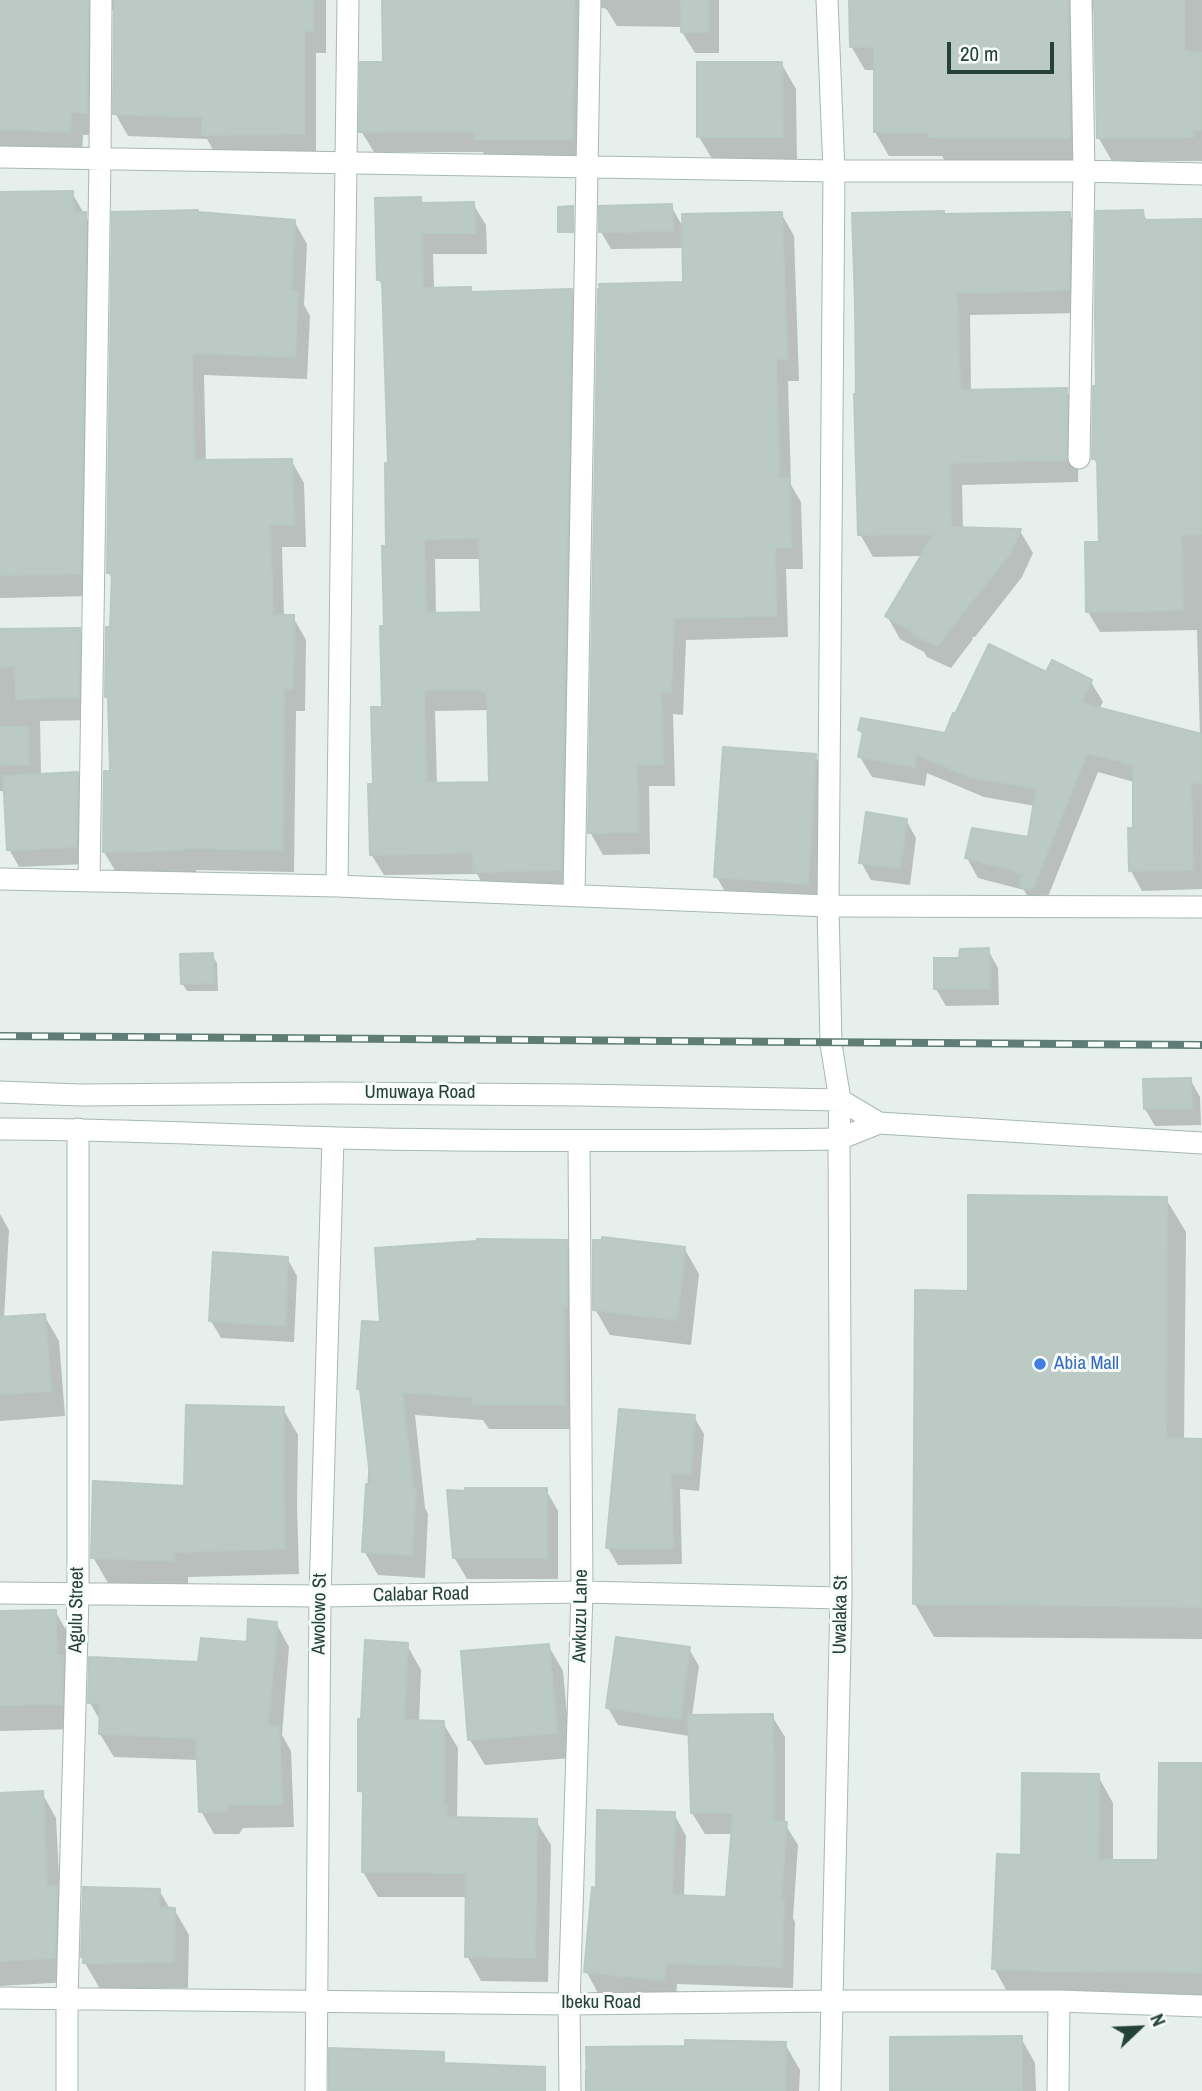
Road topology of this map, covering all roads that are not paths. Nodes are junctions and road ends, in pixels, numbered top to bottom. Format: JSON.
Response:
{"nodes":[{"id":1,"x":101,"y":0,"type":"edge"},
{"id":2,"x":348,"y":0,"type":"edge"},
{"id":3,"x":590,"y":0,"type":"edge"},
{"id":4,"x":827,"y":0,"type":"edge"},
{"id":5,"x":1081,"y":0,"type":"edge"},
{"id":6,"x":0,"y":157,"type":"edge"},
{"id":7,"x":100,"y":159,"type":"junction"},
{"id":8,"x":345,"y":162,"type":"junction"},
{"id":9,"x":588,"y":167,"type":"junction"},
{"id":10,"x":834,"y":171,"type":"junction"},
{"id":11,"x":1084,"y":171,"type":"junction"},
{"id":12,"x":1202,"y":174,"type":"edge"},
{"id":13,"x":1079,"y":458,"type":"dead end"},
{"id":14,"x":0,"y":879,"type":"edge"},
{"id":15,"x":89,"y":880,"type":"junction"},
{"id":16,"x":337,"y":886,"type":"junction"},
{"id":17,"x":574,"y":895,"type":"junction"},
{"id":18,"x":828,"y":906,"type":"junction"},
{"id":19,"x":1202,"y":907,"type":"edge"},
{"id":20,"x":0,"y":1092,"type":"edge"},
{"id":21,"x":839,"y":1100,"type":"junction"},
{"id":22,"x":879,"y":1123,"type":"junction"},
{"id":23,"x":0,"y":1129,"type":"edge"},
{"id":24,"x":78,"y":1129,"type":"junction"},
{"id":25,"x":333,"y":1138,"type":"junction"},
{"id":26,"x":839,"y":1139,"type":"junction"},
{"id":27,"x":579,"y":1142,"type":"junction"},
{"id":28,"x":1202,"y":1143,"type":"edge"},
{"id":29,"x":582,"y":1592,"type":"junction"},
{"id":30,"x":0,"y":1593,"type":"edge"},
{"id":31,"x":78,"y":1595,"type":"junction"},
{"id":32,"x":320,"y":1597,"type":"junction"},
{"id":33,"x":841,"y":1598,"type":"junction"},
{"id":34,"x":0,"y":1998,"type":"edge"},
{"id":35,"x":67,"y":1998,"type":"junction"},
{"id":36,"x":316,"y":2001,"type":"junction"},
{"id":37,"x":832,"y":2001,"type":"junction"},
{"id":38,"x":1059,"y":2001,"type":"junction"},
{"id":39,"x":569,"y":2004,"type":"junction"},
{"id":40,"x":1202,"y":2006,"type":"edge"},
{"id":41,"x":67,"y":2091,"type":"edge"},
{"id":42,"x":316,"y":2091,"type":"edge"},
{"id":43,"x":570,"y":2091,"type":"edge"},
{"id":44,"x":830,"y":2091,"type":"edge"},
{"id":45,"x":1058,"y":2091,"type":"edge"}],
"edges":[{"from":1,"to":7,"type":"street"},
{"from":2,"to":8,"type":"street"},
{"from":3,"to":9,"type":"street"},
{"from":4,"to":10,"type":"street","name":"Uwalaka St"},
{"from":5,"to":11,"type":"street"},
{"from":6,"to":7,"type":"street"},
{"from":7,"to":8,"type":"street"},
{"from":7,"to":15,"type":"street"},
{"from":8,"to":9,"type":"street"},
{"from":8,"to":16,"type":"street"},
{"from":9,"to":10,"type":"street"},
{"from":9,"to":17,"type":"street"},
{"from":10,"to":11,"type":"street"},
{"from":10,"to":18,"type":"street","name":"Uwalaka St"},
{"from":11,"to":12,"type":"street"},
{"from":11,"to":13,"type":"street"},
{"from":14,"to":15,"type":"street"},
{"from":15,"to":16,"type":"street"},
{"from":16,"to":17,"type":"street"},
{"from":17,"to":18,"type":"street"},
{"from":18,"to":19,"type":"street"},
{"from":18,"to":21,"type":"street","name":"Uwalaka St"},
{"from":20,"to":21,"type":"street","name":"Umuwaya Road"},
{"from":21,"to":22,"type":"street"},
{"from":21,"to":26,"type":"street","name":"Uwalaka St"},
{"from":22,"to":26,"type":"street"},
{"from":22,"to":28,"type":"street"},
{"from":23,"to":24,"type":"street"},
{"from":24,"to":25,"type":"street"},
{"from":24,"to":31,"type":"street","name":"Agulu Street"},
{"from":25,"to":27,"type":"street"},
{"from":25,"to":32,"type":"street","name":"Awolowo St"},
{"from":26,"to":27,"type":"street"},
{"from":26,"to":33,"type":"street","name":"Uwalaka St"},
{"from":27,"to":29,"type":"street","name":"Awkuzu Lane"},
{"from":29,"to":32,"type":"street","name":"Calabar Road"},
{"from":29,"to":33,"type":"street","name":"Calabar Road"},
{"from":29,"to":39,"type":"street","name":"Awkuzu Lane"},
{"from":30,"to":31,"type":"street","name":"Calabar Road"},
{"from":31,"to":32,"type":"street","name":"Calabar Road"},
{"from":31,"to":35,"type":"street","name":"Agulu Street"},
{"from":32,"to":36,"type":"street","name":"Awolowo St"},
{"from":33,"to":37,"type":"street","name":"Uwalaka St"},
{"from":34,"to":35,"type":"street","name":"Ibeku Road"},
{"from":35,"to":36,"type":"street","name":"Ibeku Road"},
{"from":35,"to":41,"type":"street","name":"Agulu Street"},
{"from":36,"to":39,"type":"street","name":"Ibeku Road"},
{"from":36,"to":42,"type":"street","name":"Awolowo St"},
{"from":37,"to":38,"type":"street","name":"Ibeku Road"},
{"from":37,"to":39,"type":"street","name":"Ibeku Road"},
{"from":37,"to":44,"type":"street","name":"Uwalaka St"},
{"from":38,"to":40,"type":"street","name":"Ibeku Road"},
{"from":38,"to":45,"type":"street"},
{"from":39,"to":43,"type":"street","name":"Awkuzu Lane"}]}
